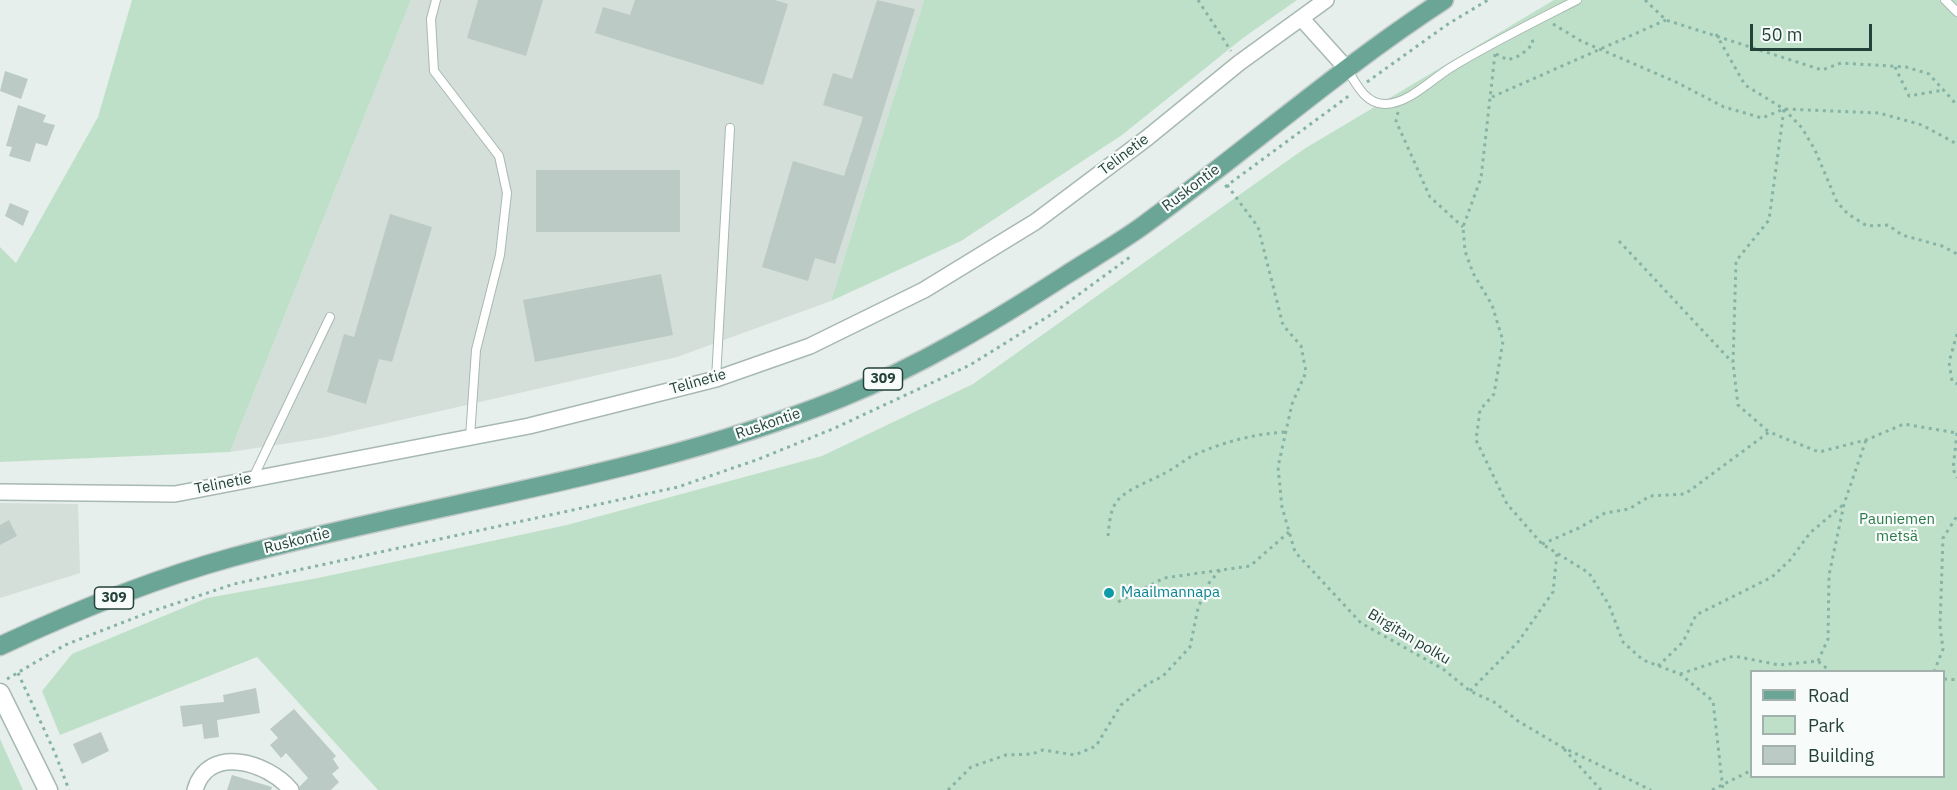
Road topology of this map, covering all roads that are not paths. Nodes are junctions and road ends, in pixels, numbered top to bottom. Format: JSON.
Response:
{"nodes":[{"id":1,"x":436,"y":0,"type":"edge"},
{"id":2,"x":1326,"y":0,"type":"edge"},
{"id":3,"x":1444,"y":0,"type":"edge"},
{"id":4,"x":1577,"y":0,"type":"edge"},
{"id":5,"x":1945,"y":0,"type":"edge"},
{"id":6,"x":1957,"y":12,"type":"edge"},
{"id":7,"x":1302,"y":19,"type":"junction"},
{"id":8,"x":1347,"y":69,"type":"junction"},
{"id":9,"x":730,"y":128,"type":"dead end"},
{"id":10,"x":330,"y":317,"type":"dead end"},
{"id":11,"x":716,"y":378,"type":"junction"},
{"id":12,"x":470,"y":439,"type":"junction"},
{"id":13,"x":253,"y":478,"type":"junction"},
{"id":14,"x":0,"y":492,"type":"edge"},
{"id":15,"x":0,"y":646,"type":"edge"},
{"id":16,"x":0,"y":693,"type":"edge"},
{"id":17,"x":48,"y":790,"type":"edge"},
{"id":18,"x":195,"y":790,"type":"edge"},
{"id":19,"x":291,"y":790,"type":"edge"}],
"edges":[{"from":1,"to":12,"type":"lane"},
{"from":2,"to":7,"type":"street","name":"Telinetie"},
{"from":3,"to":8,"type":"main road","name":"Ruskontie","number":"309"},
{"from":4,"to":8,"type":"lane"},
{"from":5,"to":6,"type":"lane"},
{"from":7,"to":8,"type":"street"},
{"from":7,"to":11,"type":"street","name":"Telinetie"},
{"from":8,"to":15,"type":"main road","name":"Ruskontie","number":"309"},
{"from":9,"to":11,"type":"lane"},
{"from":10,"to":13,"type":"lane"},
{"from":11,"to":12,"type":"street","name":"Telinetie"},
{"from":12,"to":13,"type":"street","name":"Telinetie"},
{"from":13,"to":14,"type":"street","name":"Telinetie"},
{"from":16,"to":17,"type":"street"},
{"from":18,"to":19,"type":"street"}]}
